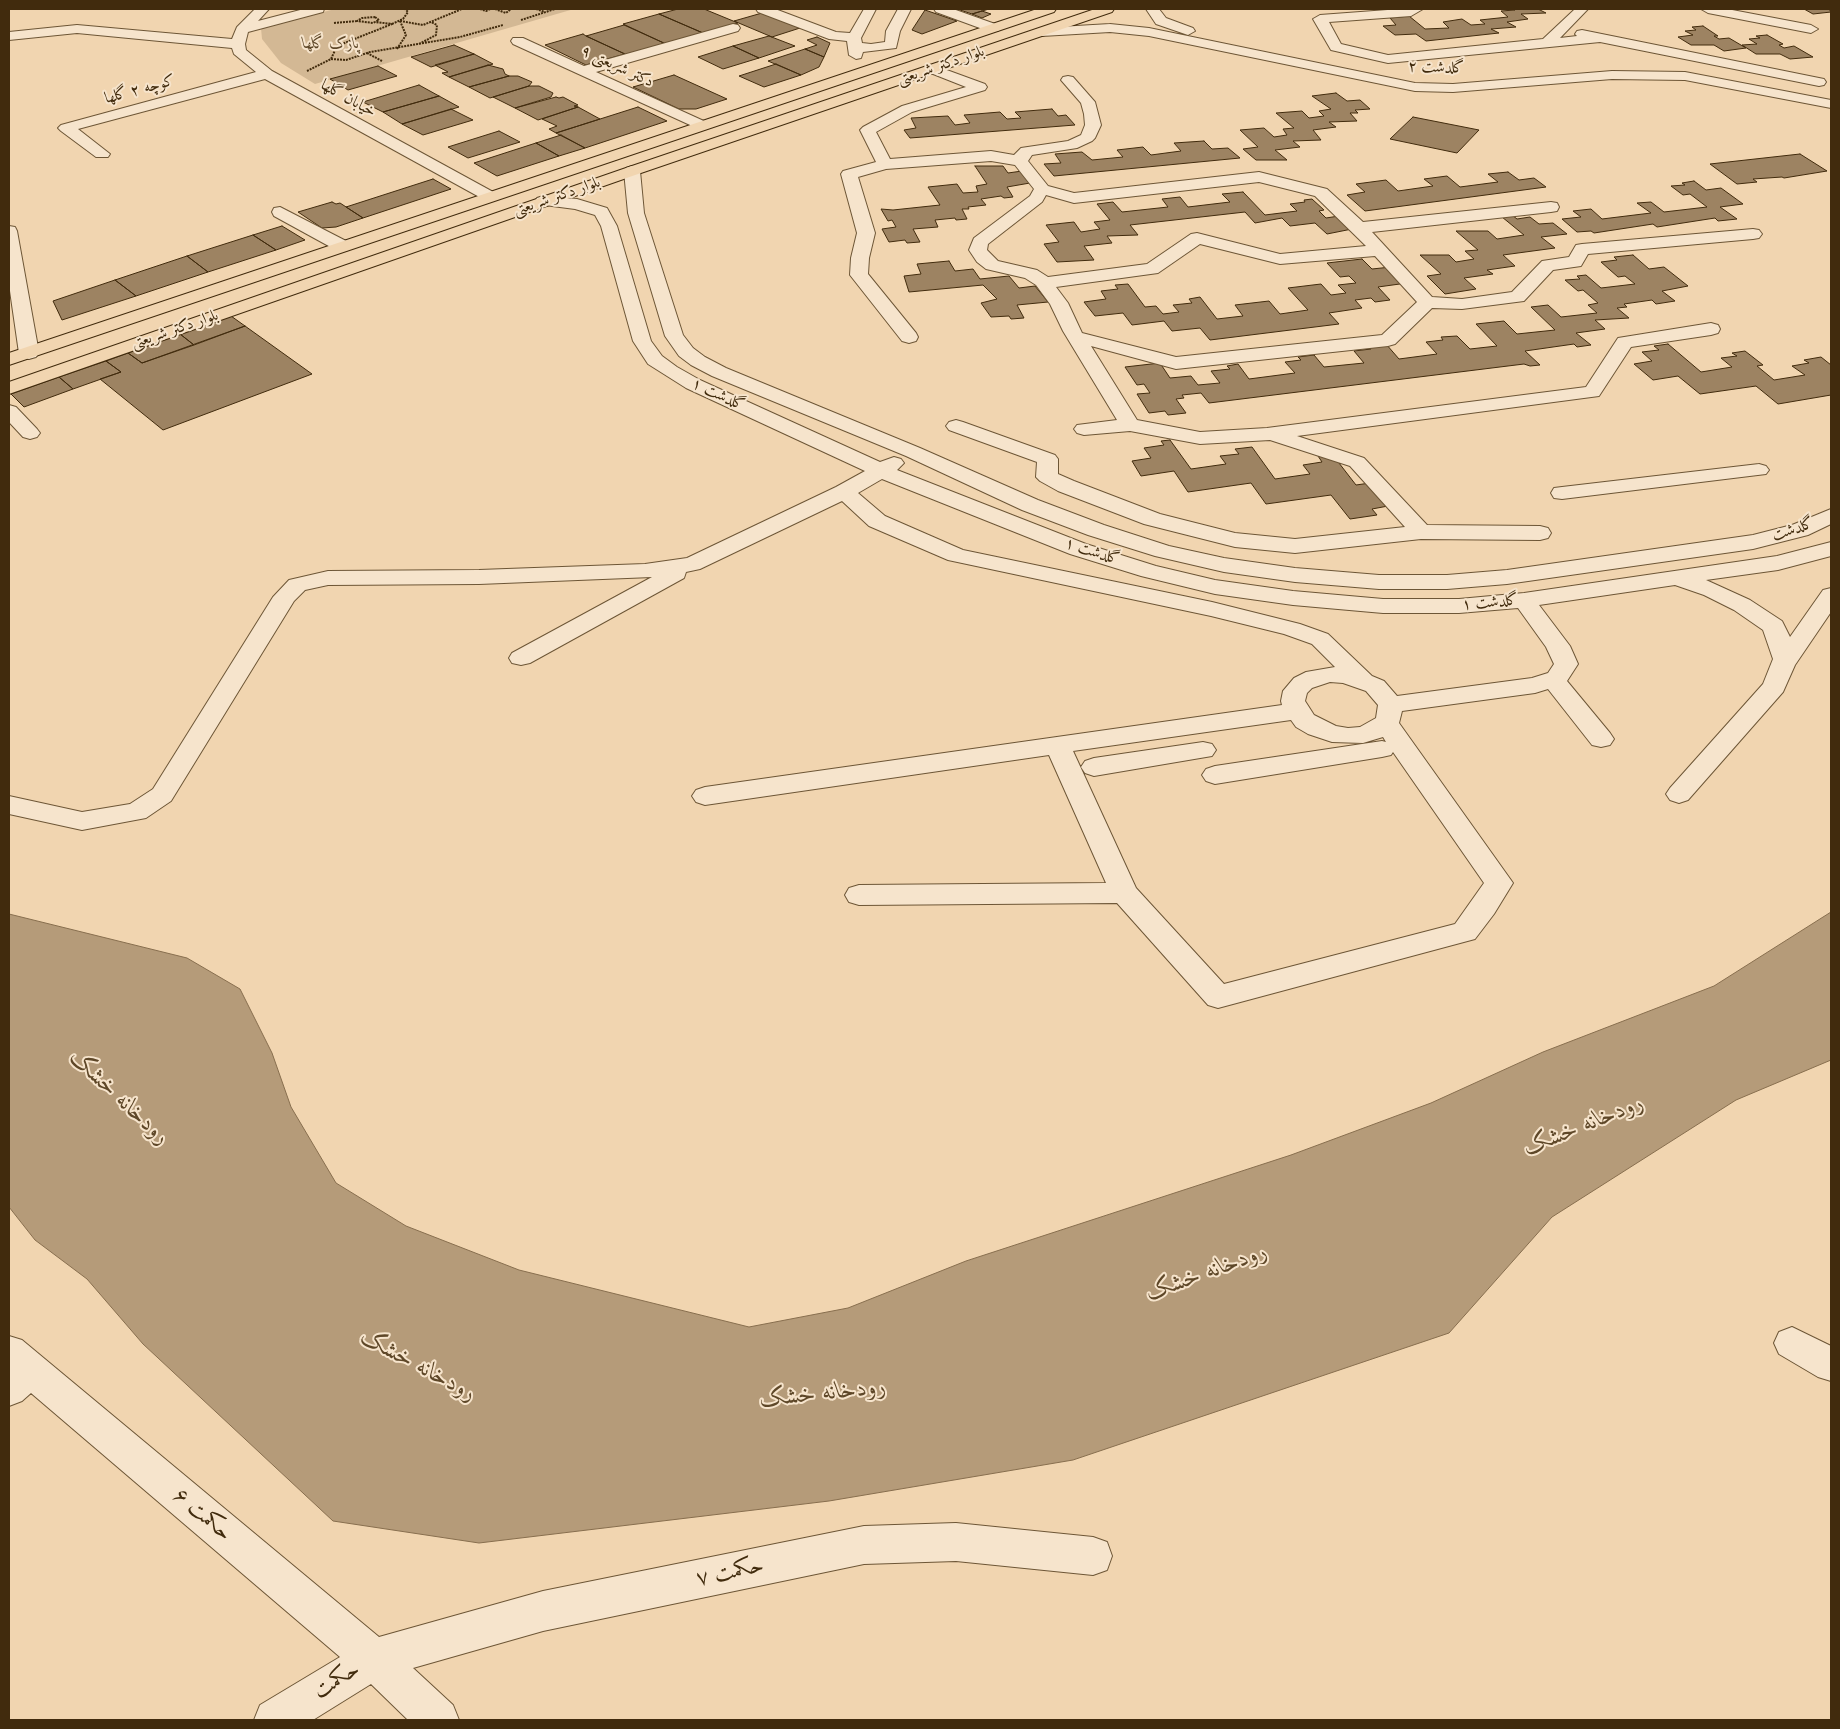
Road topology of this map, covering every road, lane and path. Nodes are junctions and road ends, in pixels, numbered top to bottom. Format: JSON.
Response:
{"nodes":[{"id":1,"x":262,"y":9,"type":"edge"},
{"id":2,"x":318,"y":9,"type":"edge"},
{"id":3,"x":405,"y":9,"type":"edge"},
{"id":4,"x":462,"y":9,"type":"edge"},
{"id":5,"x":480,"y":9,"type":"edge"},
{"id":6,"x":490,"y":9,"type":"edge"},
{"id":7,"x":495,"y":9,"type":"edge"},
{"id":8,"x":511,"y":9,"type":"edge"},
{"id":9,"x":536,"y":9,"type":"edge"},
{"id":10,"x":763,"y":9,"type":"edge"},
{"id":11,"x":870,"y":9,"type":"edge"},
{"id":12,"x":904,"y":9,"type":"edge"},
{"id":13,"x":941,"y":9,"type":"edge"},
{"id":14,"x":1049,"y":9,"type":"edge"},
{"id":15,"x":1107,"y":9,"type":"edge"},
{"id":16,"x":1153,"y":9,"type":"edge"},
{"id":17,"x":1416,"y":9,"type":"edge"},
{"id":18,"x":1582,"y":9,"type":"edge"},
{"id":19,"x":1708,"y":9,"type":"edge"},
{"id":20,"x":546,"y":12,"type":"dead end"},
{"id":21,"x":400,"y":21,"type":"junction"},
{"id":22,"x":376,"y":22,"type":"junction"},
{"id":23,"x":431,"y":22,"type":"junction"},
{"id":24,"x":392,"y":24,"type":"junction"},
{"id":25,"x":733,"y":28,"type":"dead end"},
{"id":26,"x":993,"y":28,"type":"junction"},
{"id":27,"x":1811,"y":28,"type":"dead end"},
{"id":28,"x":1561,"y":29,"type":"junction"},
{"id":29,"x":1042,"y":32,"type":"junction"},
{"id":30,"x":9,"y":36,"type":"edge"},
{"id":31,"x":240,"y":37,"type":"junction"},
{"id":32,"x":460,"y":37,"type":"dead end"},
{"id":33,"x":1600,"y":38,"type":"junction"},
{"id":34,"x":518,"y":41,"type":"dead end"},
{"id":35,"x":855,"y":42,"type":"junction"},
{"id":36,"x":1546,"y":43,"type":"junction"},
{"id":37,"x":891,"y":45,"type":"junction"},
{"id":38,"x":409,"y":47,"type":"junction"},
{"id":39,"x":397,"y":49,"type":"junction"},
{"id":40,"x":367,"y":53,"type":"junction"},
{"id":41,"x":912,"y":55,"type":"junction"},
{"id":42,"x":330,"y":59,"type":"junction"},
{"id":43,"x":382,"y":61,"type":"dead end"},
{"id":44,"x":933,"y":69,"type":"junction"},
{"id":45,"x":868,"y":70,"type":"junction"},
{"id":46,"x":583,"y":71,"type":"junction"},
{"id":47,"x":273,"y":77,"type":"junction"},
{"id":48,"x":1068,"y":80,"type":"dead end"},
{"id":49,"x":1831,"y":85,"type":"edge"},
{"id":50,"x":1831,"y":96,"type":"edge"},
{"id":51,"x":1831,"y":104,"type":"edge"},
{"id":52,"x":701,"y":125,"type":"junction"},
{"id":53,"x":102,"y":154,"type":"dead end"},
{"id":54,"x":1020,"y":161,"type":"junction"},
{"id":55,"x":886,"y":164,"type":"junction"},
{"id":56,"x":632,"y":171,"type":"junction"},
{"id":57,"x":1042,"y":189,"type":"junction"},
{"id":58,"x":489,"y":196,"type":"junction"},
{"id":59,"x":543,"y":201,"type":"junction"},
{"id":60,"x":1551,"y":206,"type":"dead end"},
{"id":61,"x":280,"y":212,"type":"dead end"},
{"id":62,"x":1359,"y":228,"type":"junction"},
{"id":63,"x":9,"y":231,"type":"edge"},
{"id":64,"x":1753,"y":234,"type":"dead end"},
{"id":65,"x":342,"y":246,"type":"junction"},
{"id":66,"x":1379,"y":250,"type":"junction"},
{"id":67,"x":320,"y":254,"type":"junction"},
{"id":68,"x":653,"y":268,"type":"junction"},
{"id":69,"x":345,"y":271,"type":"junction"},
{"id":70,"x":622,"y":272,"type":"junction"},
{"id":71,"x":1044,"y":283,"type":"junction"},
{"id":72,"x":1427,"y":302,"type":"junction"},
{"id":73,"x":1712,"y":329,"type":"dead end"},
{"id":74,"x":909,"y":337,"type":"dead end"},
{"id":75,"x":1077,"y":337,"type":"junction"},
{"id":76,"x":29,"y":353,"type":"junction"},
{"id":77,"x":9,"y":359,"type":"edge"},
{"id":78,"x":9,"y":388,"type":"edge"},
{"id":79,"x":9,"y":410,"type":"edge"},
{"id":80,"x":1130,"y":424,"type":"junction"},
{"id":81,"x":956,"y":426,"type":"dead end"},
{"id":82,"x":1084,"y":429,"type":"dead end"},
{"id":83,"x":30,"y":433,"type":"dead end"},
{"id":84,"x":1267,"y":434,"type":"junction"},
{"id":85,"x":913,"y":452,"type":"junction"},
{"id":86,"x":882,"y":470,"type":"junction"},
{"id":87,"x":1759,"y":470,"type":"dead end"},
{"id":88,"x":844,"y":492,"type":"junction"},
{"id":89,"x":1562,"y":493,"type":"dead end"},
{"id":90,"x":1831,"y":516,"type":"edge"},
{"id":91,"x":1421,"y":532,"type":"junction"},
{"id":92,"x":1540,"y":533,"type":"dead end"},
{"id":93,"x":1753,"y":542,"type":"joint"},
{"id":94,"x":1831,"y":549,"type":"edge"},
{"id":95,"x":1778,"y":563,"type":"joint"},
{"id":96,"x":692,"y":564,"type":"junction"},
{"id":97,"x":1676,"y":578,"type":"junction"},
{"id":98,"x":1831,"y":595,"type":"edge"},
{"id":99,"x":1524,"y":600,"type":"junction"},
{"id":100,"x":522,"y":658,"type":"dead end"},
{"id":101,"x":1784,"y":663,"type":"junction"},
{"id":102,"x":1553,"y":679,"type":"junction"},
{"id":103,"x":1362,"y":680,"type":"junction"},
{"id":104,"x":1297,"y":711,"type":"junction"},
{"id":105,"x":1388,"y":714,"type":"junction"},
{"id":106,"x":1189,"y":727,"type":"junction"},
{"id":107,"x":1601,"y":738,"type":"dead end"},
{"id":108,"x":1058,"y":746,"type":"junction"},
{"id":109,"x":1401,"y":746,"type":"junction"},
{"id":110,"x":1203,"y":750,"type":"junction"},
{"id":111,"x":1094,"y":767,"type":"dead end"},
{"id":112,"x":1679,"y":794,"type":"dead end"},
{"id":113,"x":705,"y":796,"type":"dead end"},
{"id":114,"x":9,"y":805,"type":"edge"},
{"id":115,"x":1124,"y":893,"type":"junction"},
{"id":116,"x":859,"y":895,"type":"dead end"},
{"id":117,"x":1792,"y":1342,"type":"dead end"},
{"id":118,"x":1831,"y":1365,"type":"edge"},
{"id":119,"x":16,"y":1371,"type":"edge"},
{"id":120,"x":1093,"y":1556,"type":"dead end"},
{"id":121,"x":374,"y":1658,"type":"junction"},
{"id":122,"x":275,"y":1720,"type":"edge"},
{"id":123,"x":438,"y":1720,"type":"edge"}],
"edges":[{"from":1,"to":31,"type":"street"},
{"from":2,"to":31,"type":"street"},
{"from":3,"to":21,"type":"path"},
{"from":4,"to":23,"type":"path"},
{"from":5,"to":6,"type":"path"},
{"from":7,"to":8,"type":"path"},
{"from":9,"to":20,"type":"path"},
{"from":10,"to":35,"type":"street"},
{"from":11,"to":35,"type":"street"},
{"from":12,"to":37,"type":"street"},
{"from":13,"to":26,"type":"street"},
{"from":14,"to":26,"type":"main road","name":"بلوار دکتر شریعتی"},
{"from":15,"to":29,"type":"main road","name":"بلوار دکتر شریعتی"},
{"from":16,"to":50,"type":"street","name":"گلدشت ۲"},
{"from":17,"to":36,"type":"street"},
{"from":18,"to":28,"type":"street"},
{"from":19,"to":27,"type":"street"},
{"from":21,"to":23,"type":"path"},
{"from":21,"to":24,"type":"path"},
{"from":21,"to":39,"type":"path"},
{"from":22,"to":22,"type":"path"},
{"from":22,"to":24,"type":"path"},
{"from":23,"to":38,"type":"path"},
{"from":24,"to":42,"type":"path"},
{"from":25,"to":46,"type":"street"},
{"from":26,"to":41,"type":"main road","name":"بلوار دکتر شریعتی"},
{"from":28,"to":33,"type":"street"},
{"from":28,"to":36,"type":"street"},
{"from":29,"to":44,"type":"main road","name":"بلوار دکتر شریعتی"},
{"from":29,"to":51,"type":"street","name":"گلدشت ۲"},
{"from":30,"to":31,"type":"street"},
{"from":31,"to":47,"type":"street","name":"خیابان گلها"},
{"from":32,"to":38,"type":"path"},
{"from":33,"to":36,"type":"street"},
{"from":33,"to":49,"type":"street"},
{"from":34,"to":46,"type":"street","name":"دکتر شریعتی ۹"},
{"from":35,"to":37,"type":"street"},
{"from":35,"to":45,"type":"street"},
{"from":37,"to":41,"type":"street"},
{"from":38,"to":39,"type":"path"},
{"from":39,"to":40,"type":"path"},
{"from":40,"to":42,"type":"path"},
{"from":40,"to":43,"type":"path"},
{"from":41,"to":45,"type":"main road","name":"بلوار دکتر شریعتی"},
{"from":42,"to":47,"type":"path"},
{"from":44,"to":55,"type":"street"},
{"from":44,"to":56,"type":"main road","name":"بلوار دکتر شریعتی"},
{"from":45,"to":52,"type":"main road","name":"بلوار دکتر شریعتی"},
{"from":46,"to":52,"type":"street","name":"دکتر شریعتی ۹"},
{"from":47,"to":53,"type":"street","name":"کوچه ۲ گلها"},
{"from":47,"to":58,"type":"street","name":"خیابان گلها"},
{"from":48,"to":54,"type":"street"},
{"from":52,"to":58,"type":"main road","name":"بلوار دکتر شریعتی"},
{"from":54,"to":55,"type":"street"},
{"from":54,"to":57,"type":"street"},
{"from":55,"to":74,"type":"street"},
{"from":56,"to":59,"type":"main road","name":"بلوار دکتر شریعتی"},
{"from":56,"to":68,"type":"street","name":"گلدشت ۱"},
{"from":57,"to":62,"type":"street"},
{"from":57,"to":71,"type":"street"},
{"from":58,"to":65,"type":"main road","name":"بلوار دکتر شریعتی"},
{"from":59,"to":69,"type":"main road","name":"بلوار دکتر شریعتی"},
{"from":59,"to":70,"type":"street","name":"گلدشت ۱"},
{"from":60,"to":62,"type":"street"},
{"from":61,"to":65,"type":"street"},
{"from":62,"to":66,"type":"street"},
{"from":63,"to":76,"type":"street"},
{"from":64,"to":72,"type":"street"},
{"from":65,"to":67,"type":"main road","name":"بلوار دکتر شریعتی"},
{"from":66,"to":71,"type":"street"},
{"from":66,"to":72,"type":"street"},
{"from":67,"to":69,"type":"main road"},
{"from":67,"to":76,"type":"main road","name":"بلوار دکتر شریعتی"},
{"from":68,"to":70,"type":"street"},
{"from":68,"to":85,"type":"street","name":"گلدشت ۱"},
{"from":69,"to":78,"type":"main road","name":"بلوار دکتر شریعتی"},
{"from":70,"to":86,"type":"street","name":"گلدشت ۱"},
{"from":71,"to":75,"type":"street"},
{"from":72,"to":75,"type":"street"},
{"from":73,"to":84,"type":"street"},
{"from":75,"to":80,"type":"street"},
{"from":76,"to":77,"type":"main road","name":"بلوار دکتر شریعتی"},
{"from":79,"to":83,"type":"street"},
{"from":80,"to":82,"type":"street"},
{"from":80,"to":84,"type":"street"},
{"from":81,"to":91,"type":"street"},
{"from":84,"to":91,"type":"street"},
{"from":85,"to":86,"type":"street"},
{"from":85,"to":93,"type":"street","name":"گلدشت ۱"},
{"from":86,"to":88,"type":"street"},
{"from":86,"to":99,"type":"street","name":"گلدشت ۱"},
{"from":87,"to":89,"type":"street"},
{"from":88,"to":96,"type":"street"},
{"from":88,"to":103,"type":"street"},
{"from":90,"to":93,"type":"street","name":"گلدشت"},
{"from":91,"to":92,"type":"street"},
{"from":94,"to":95,"type":"street","name":"گلدشت"},
{"from":95,"to":97,"type":"street","name":"گلدشت ۱"},
{"from":96,"to":100,"type":"street"},
{"from":96,"to":114,"type":"street"},
{"from":97,"to":99,"type":"street","name":"گلدشت ۱"},
{"from":97,"to":101,"type":"street"},
{"from":98,"to":101,"type":"street"},
{"from":99,"to":102,"type":"street"},
{"from":101,"to":112,"type":"street"},
{"from":102,"to":105,"type":"street"},
{"from":102,"to":107,"type":"street"},
{"from":103,"to":104,"type":"street"},
{"from":103,"to":105,"type":"street"},
{"from":104,"to":105,"type":"street"},
{"from":104,"to":106,"type":"street"},
{"from":105,"to":109,"type":"street"},
{"from":106,"to":108,"type":"street"},
{"from":106,"to":110,"type":"street"},
{"from":108,"to":113,"type":"street"},
{"from":108,"to":115,"type":"street"},
{"from":109,"to":110,"type":"street"},
{"from":109,"to":115,"type":"street"},
{"from":110,"to":111,"type":"street"},
{"from":115,"to":116,"type":"street"},
{"from":117,"to":118,"type":"street"},
{"from":119,"to":121,"type":"street","name":"۶ حکمت"},
{"from":120,"to":121,"type":"street","name":"۷ حکمت"},
{"from":121,"to":122,"type":"street","name":"حکمت"},
{"from":121,"to":123,"type":"street","name":"۶ حکمت"}]}
